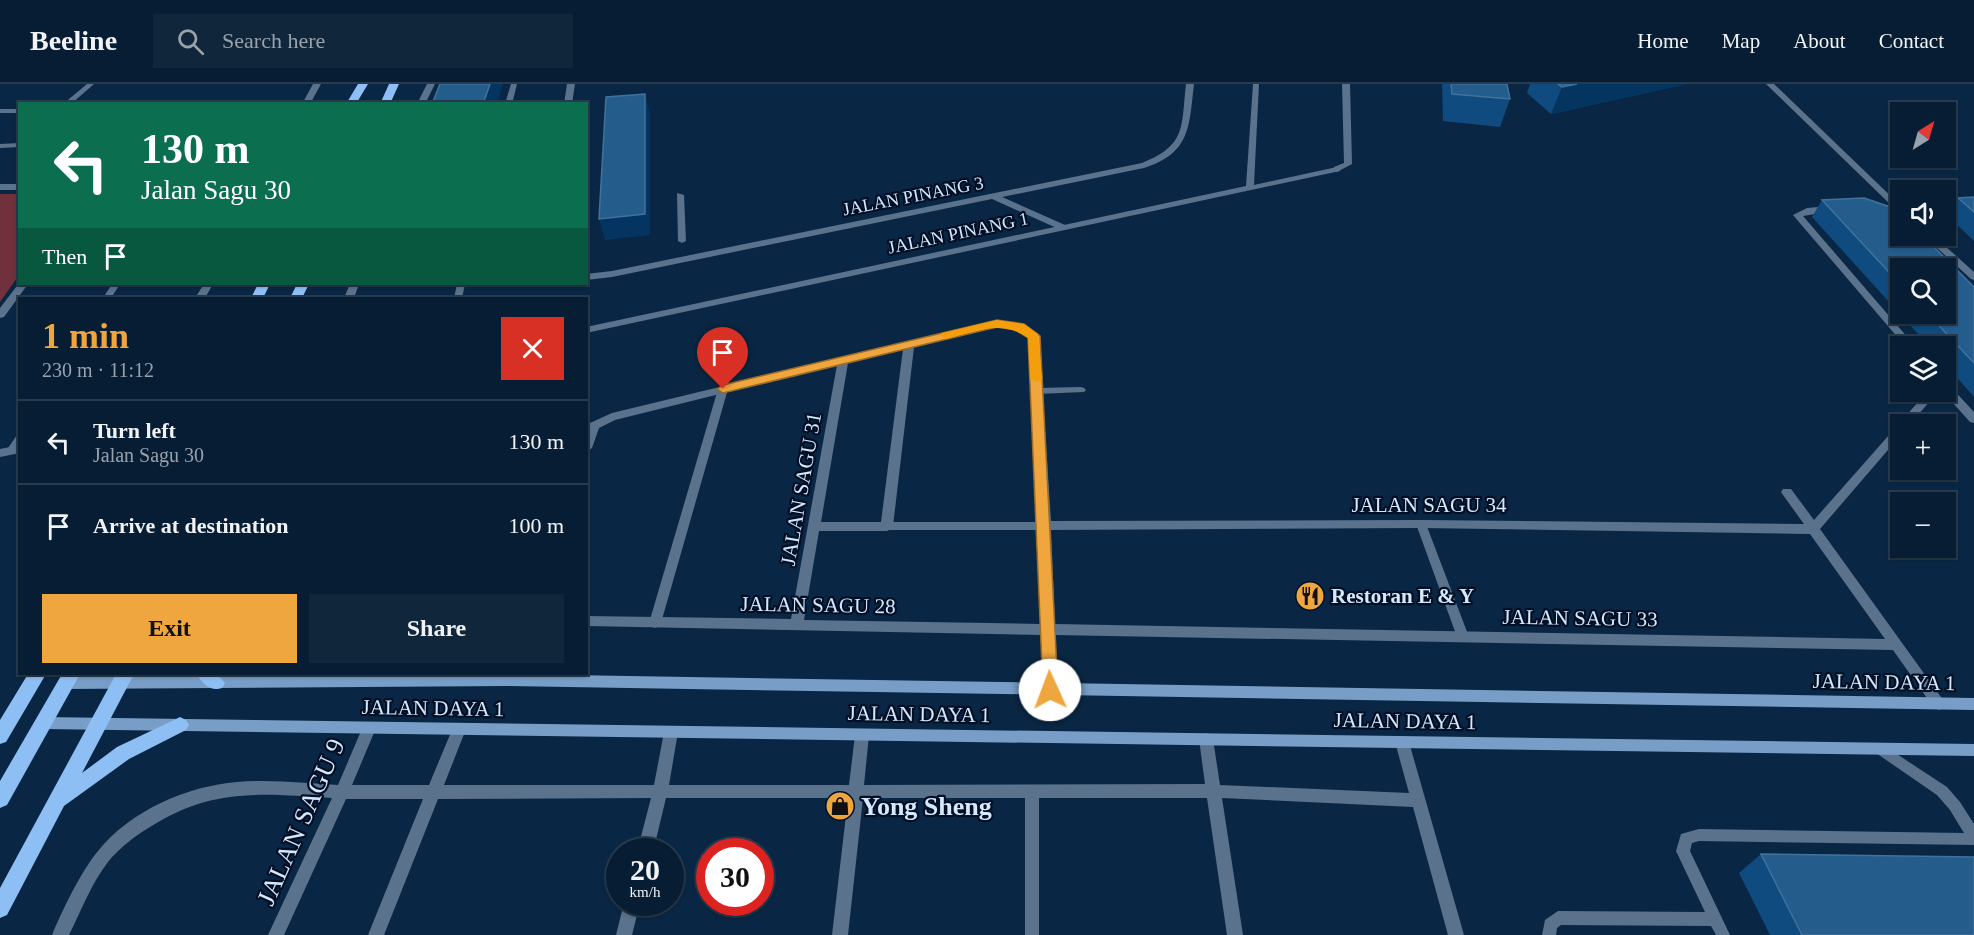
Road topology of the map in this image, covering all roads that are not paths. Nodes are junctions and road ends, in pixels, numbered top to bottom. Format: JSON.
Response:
{"nodes":[{"id":1,"x":91,"y":84,"type":"edge"},
{"id":2,"x":317,"y":84,"type":"edge"},
{"id":3,"x":363,"y":84,"type":"edge"},
{"id":4,"x":394,"y":84,"type":"edge"},
{"id":5,"x":431,"y":84,"type":"edge"},
{"id":6,"x":514,"y":84,"type":"edge"},
{"id":7,"x":571,"y":84,"type":"edge"},
{"id":8,"x":1190,"y":84,"type":"edge"},
{"id":9,"x":1256,"y":84,"type":"edge"},
{"id":10,"x":1346,"y":84,"type":"edge"},
{"id":11,"x":1770,"y":84,"type":"edge"},
{"id":12,"x":68,"y":102,"type":"edge"},
{"id":13,"x":307,"y":102,"type":"edge"},
{"id":14,"x":352,"y":102,"type":"edge"},
{"id":15,"x":387,"y":102,"type":"edge"},
{"id":16,"x":422,"y":102,"type":"edge"},
{"id":17,"x":509,"y":102,"type":"edge"},
{"id":18,"x":568,"y":102,"type":"edge"},
{"id":19,"x":0,"y":111,"type":"edge"},
{"id":20,"x":18,"y":111,"type":"edge"},
{"id":21,"x":18,"y":145,"type":"edge"},
{"id":22,"x":0,"y":146,"type":"edge"},
{"id":23,"x":1337,"y":169,"type":"joint"},
{"id":24,"x":1250,"y":186,"type":"junction"},
{"id":25,"x":0,"y":187,"type":"edge"},
{"id":26,"x":18,"y":187,"type":"edge"},
{"id":27,"x":680,"y":195,"type":"dead end"},
{"id":28,"x":995,"y":197,"type":"junction"},
{"id":29,"x":1890,"y":199,"type":"edge"},
{"id":30,"x":1843,"y":207,"type":"edge"},
{"id":31,"x":1866,"y":208,"type":"edge"},
{"id":32,"x":1890,"y":209,"type":"edge"},
{"id":33,"x":1956,"y":209,"type":"edge"},
{"id":34,"x":1974,"y":209,"type":"edge"},
{"id":35,"x":1062,"y":227,"type":"junction"},
{"id":36,"x":682,"y":241,"type":"dead end"},
{"id":37,"x":1940,"y":246,"type":"edge"},
{"id":38,"x":588,"y":276,"type":"edge"},
{"id":39,"x":1974,"y":277,"type":"edge"},
{"id":40,"x":22,"y":285,"type":"edge"},
{"id":41,"x":0,"y":315,"type":"edge"},
{"id":42,"x":588,"y":330,"type":"edge"},
{"id":43,"x":1901,"y":336,"type":"edge"},
{"id":44,"x":909,"y":344,"type":"junction"},
{"id":45,"x":843,"y":360,"type":"junction"},
{"id":46,"x":723,"y":389,"type":"junction"},
{"id":47,"x":1081,"y":390,"type":"dead end"},
{"id":48,"x":1037,"y":391,"type":"junction"},
{"id":49,"x":1956,"y":399,"type":"edge"},
{"id":50,"x":1924,"y":402,"type":"edge"},
{"id":51,"x":1913,"y":414,"type":"edge"},
{"id":52,"x":1974,"y":419,"type":"edge"},
{"id":53,"x":1890,"y":440,"type":"edge"},
{"id":54,"x":588,"y":442,"type":"edge"},
{"id":55,"x":1787,"y":492,"type":"dead end"},
{"id":56,"x":1421,"y":524,"type":"junction"},
{"id":57,"x":814,"y":526,"type":"junction"},
{"id":58,"x":887,"y":526,"type":"junction"},
{"id":59,"x":1045,"y":526,"type":"junction"},
{"id":60,"x":1813,"y":529,"type":"junction"},
{"id":61,"x":588,"y":621,"type":"edge"},
{"id":62,"x":655,"y":623,"type":"junction"},
{"id":63,"x":797,"y":625,"type":"junction"},
{"id":64,"x":1048,"y":630,"type":"junction"},
{"id":65,"x":1463,"y":637,"type":"junction"},
{"id":66,"x":1896,"y":645,"type":"junction"},
{"id":67,"x":36,"y":675,"type":"edge"},
{"id":68,"x":509,"y":677,"type":"edge"},
{"id":69,"x":68,"y":678,"type":"edge"},
{"id":70,"x":123,"y":678,"type":"edge"},
{"id":71,"x":211,"y":678,"type":"edge"},
{"id":72,"x":1050,"y":690,"type":"junction"},
{"id":73,"x":1939,"y":704,"type":"junction"},
{"id":74,"x":1974,"y":704,"type":"edge"},
{"id":75,"x":44,"y":723,"type":"junction"},
{"id":76,"x":101,"y":723,"type":"junction"},
{"id":77,"x":180,"y":725,"type":"junction"},
{"id":78,"x":369,"y":728,"type":"junction"},
{"id":79,"x":459,"y":729,"type":"junction"},
{"id":80,"x":671,"y":732,"type":"junction"},
{"id":81,"x":862,"y":735,"type":"junction"},
{"id":82,"x":0,"y":736,"type":"edge"},
{"id":83,"x":1206,"y":740,"type":"junction"},
{"id":84,"x":1402,"y":742,"type":"junction"},
{"id":85,"x":1880,"y":749,"type":"junction"},
{"id":86,"x":1974,"y":750,"type":"edge"},
{"id":87,"x":856,"y":791,"type":"junction"},
{"id":88,"x":1213,"y":791,"type":"junction"},
{"id":89,"x":342,"y":792,"type":"junction"},
{"id":90,"x":434,"y":792,"type":"junction"},
{"id":91,"x":660,"y":792,"type":"junction"},
{"id":92,"x":1032,"y":792,"type":"junction"},
{"id":93,"x":0,"y":799,"type":"edge"},
{"id":94,"x":1418,"y":800,"type":"junction"},
{"id":95,"x":57,"y":803,"type":"junction"},
{"id":96,"x":1974,"y":837,"type":"edge"},
{"id":97,"x":648,"y":838,"type":"edge"},
{"id":98,"x":0,"y":908,"type":"edge"},
{"id":99,"x":629,"y":916,"type":"edge"},
{"id":100,"x":1715,"y":919,"type":"junction"},
{"id":101,"x":60,"y":935,"type":"edge"},
{"id":102,"x":276,"y":935,"type":"edge"},
{"id":103,"x":376,"y":935,"type":"edge"},
{"id":104,"x":624,"y":935,"type":"edge"},
{"id":105,"x":840,"y":935,"type":"edge"},
{"id":106,"x":1032,"y":935,"type":"edge"},
{"id":107,"x":1235,"y":935,"type":"edge"},
{"id":108,"x":1456,"y":935,"type":"edge"},
{"id":109,"x":1549,"y":935,"type":"edge"},
{"id":110,"x":1723,"y":935,"type":"edge"}],
"edges":[{"from":1,"to":12,"type":"lane"},
{"from":2,"to":13,"type":"street"},
{"from":3,"to":14,"type":"main road"},
{"from":4,"to":15,"type":"main road"},
{"from":5,"to":16,"type":"street"},
{"from":6,"to":17,"type":"lane"},
{"from":7,"to":18,"type":"street"},
{"from":8,"to":28,"type":"street","name":"JALAN PINANG 3"},
{"from":9,"to":24,"type":"lane"},
{"from":10,"to":23,"type":"street"},
{"from":11,"to":29,"type":"street"},
{"from":19,"to":20,"type":"street"},
{"from":21,"to":22,"type":"lane"},
{"from":23,"to":24,"type":"lane","name":"JALAN PINANG 1"},
{"from":24,"to":35,"type":"lane","name":"JALAN PINANG 1"},
{"from":25,"to":26,"type":"street"},
{"from":27,"to":36,"type":"lane"},
{"from":28,"to":35,"type":"street"},
{"from":28,"to":38,"type":"street","name":"JALAN PINANG 3"},
{"from":30,"to":43,"type":"street"},
{"from":31,"to":32,"type":"street"},
{"from":33,"to":34,"type":"street"},
{"from":35,"to":42,"type":"lane","name":"JALAN PINANG 1"},
{"from":37,"to":39,"type":"street"},
{"from":40,"to":41,"type":"street"},
{"from":44,"to":45,"type":"street"},
{"from":44,"to":48,"type":"street"},
{"from":44,"to":58,"type":"street"},
{"from":45,"to":46,"type":"street"},
{"from":45,"to":57,"type":"street","name":"JALAN SAGU 31"},
{"from":46,"to":54,"type":"street"},
{"from":46,"to":62,"type":"lane"},
{"from":47,"to":48,"type":"lane"},
{"from":48,"to":59,"type":"street"},
{"from":49,"to":52,"type":"street"},
{"from":50,"to":51,"type":"street"},
{"from":53,"to":60,"type":"street"},
{"from":55,"to":60,"type":"street"},
{"from":56,"to":59,"type":"street","name":"JALAN SAGU 34"},
{"from":56,"to":60,"type":"street","name":"JALAN SAGU 34"},
{"from":56,"to":65,"type":"lane"},
{"from":57,"to":58,"type":"street"},
{"from":57,"to":63,"type":"street","name":"JALAN SAGU 31"},
{"from":58,"to":59,"type":"lane"},
{"from":59,"to":64,"type":"street"},
{"from":60,"to":66,"type":"street"},
{"from":61,"to":62,"type":"street","name":"JALAN SAGU 28"},
{"from":62,"to":63,"type":"street","name":"JALAN SAGU 28"},
{"from":63,"to":64,"type":"street","name":"JALAN SAGU 28"},
{"from":64,"to":65,"type":"street","name":"JALAN SAGU 33"},
{"from":64,"to":72,"type":"street"},
{"from":65,"to":66,"type":"street","name":"JALAN SAGU 33"},
{"from":66,"to":73,"type":"street"},
{"from":67,"to":82,"type":"main road"},
{"from":68,"to":71,"type":"main road","name":"JALAN DAYA 1"},
{"from":68,"to":72,"type":"main road","name":"JALAN DAYA 1"},
{"from":69,"to":70,"type":"main road","name":"JALAN DAYA 1"},
{"from":69,"to":75,"type":"main road"},
{"from":70,"to":71,"type":"main road","name":"JALAN DAYA 1"},
{"from":70,"to":76,"type":"main road"},
{"from":72,"to":73,"type":"main road","name":"JALAN DAYA 1"},
{"from":73,"to":74,"type":"main road","name":"JALAN DAYA 1"},
{"from":75,"to":76,"type":"main road","name":"JALAN DAYA 1"},
{"from":75,"to":93,"type":"main road"},
{"from":76,"to":77,"type":"main road","name":"JALAN DAYA 1"},
{"from":76,"to":95,"type":"main road"},
{"from":77,"to":78,"type":"main road","name":"JALAN DAYA 1"},
{"from":77,"to":95,"type":"main road"},
{"from":78,"to":79,"type":"main road","name":"JALAN DAYA 1"},
{"from":78,"to":89,"type":"street","name":"JALAN SAGU 9"},
{"from":79,"to":80,"type":"main road","name":"JALAN DAYA 1"},
{"from":79,"to":90,"type":"street"},
{"from":80,"to":81,"type":"main road","name":"JALAN DAYA 1"},
{"from":80,"to":91,"type":"street"},
{"from":81,"to":83,"type":"main road","name":"JALAN DAYA 1"},
{"from":81,"to":87,"type":"street"},
{"from":83,"to":84,"type":"main road","name":"JALAN DAYA 1"},
{"from":83,"to":88,"type":"street"},
{"from":84,"to":85,"type":"main road","name":"JALAN DAYA 1"},
{"from":84,"to":94,"type":"street"},
{"from":85,"to":86,"type":"main road","name":"JALAN DAYA 1"},
{"from":85,"to":96,"type":"lane"},
{"from":87,"to":91,"type":"street"},
{"from":87,"to":92,"type":"street"},
{"from":87,"to":105,"type":"street"},
{"from":88,"to":92,"type":"street"},
{"from":88,"to":94,"type":"street"},
{"from":88,"to":107,"type":"street"},
{"from":89,"to":90,"type":"street"},
{"from":89,"to":101,"type":"street"},
{"from":89,"to":102,"type":"street","name":"JALAN SAGU 9"},
{"from":90,"to":91,"type":"street"},
{"from":90,"to":103,"type":"street"},
{"from":91,"to":97,"type":"street"},
{"from":92,"to":106,"type":"lane"},
{"from":94,"to":108,"type":"street"},
{"from":95,"to":98,"type":"main road"},
{"from":96,"to":100,"type":"lane"},
{"from":99,"to":104,"type":"street"},
{"from":100,"to":109,"type":"lane"},
{"from":100,"to":110,"type":"lane"}]}
